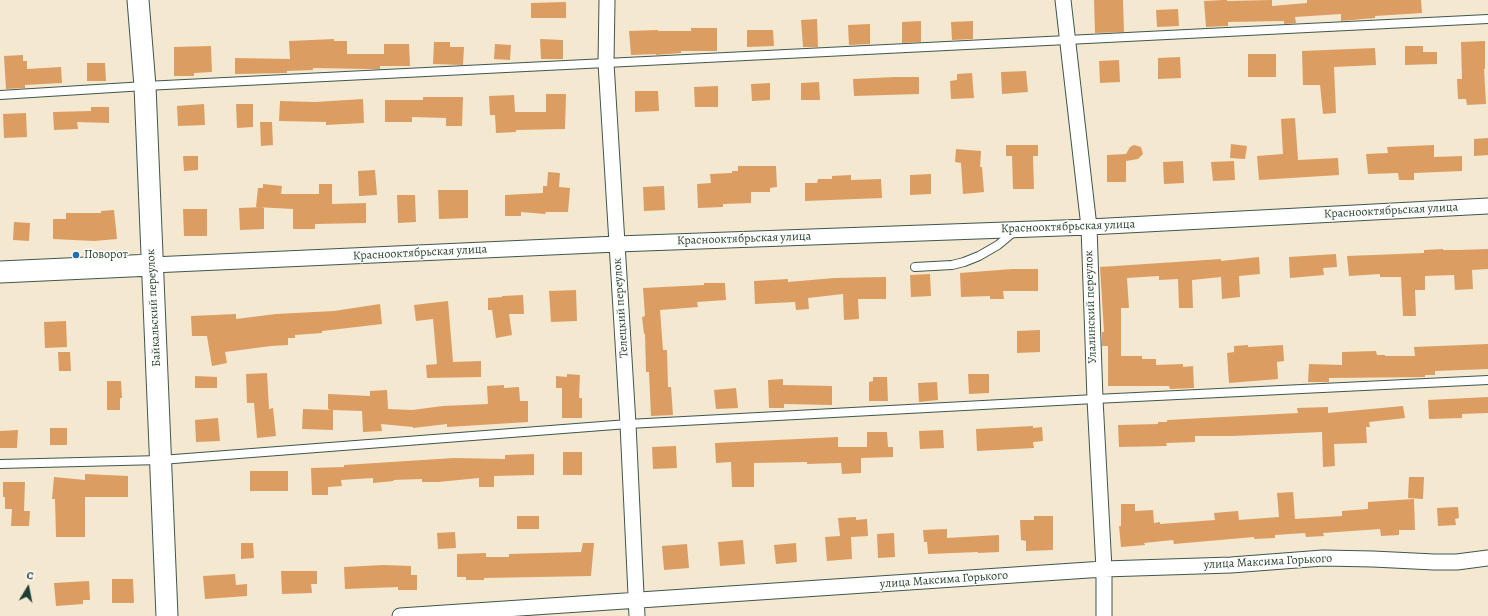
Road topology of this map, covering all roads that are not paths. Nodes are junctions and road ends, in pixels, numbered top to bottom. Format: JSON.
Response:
{"nodes":[{"id":1,"x":138,"y":0,"type":"edge"},
{"id":2,"x":607,"y":0,"type":"edge"},
{"id":3,"x":1063,"y":0,"type":"edge"},
{"id":4,"x":1488,"y":19,"type":"edge"},
{"id":5,"x":1068,"y":40,"type":"junction"},
{"id":6,"x":606,"y":63,"type":"junction"},
{"id":7,"x":145,"y":86,"type":"junction"},
{"id":8,"x":0,"y":95,"type":"edge"},
{"id":9,"x":1488,"y":206,"type":"edge"},
{"id":10,"x":1088,"y":227,"type":"junction"},
{"id":11,"x":1018,"y":229,"type":"junction"},
{"id":12,"x":617,"y":244,"type":"junction"},
{"id":13,"x":152,"y":265,"type":"junction"},
{"id":14,"x":914,"y":267,"type":"dead end"},
{"id":15,"x":0,"y":272,"type":"edge"},
{"id":16,"x":1488,"y":380,"type":"edge"},
{"id":17,"x":1095,"y":398,"type":"junction"},
{"id":18,"x":628,"y":424,"type":"junction"},
{"id":19,"x":161,"y":460,"type":"junction"},
{"id":20,"x":0,"y":464,"type":"edge"},
{"id":21,"x":1488,"y":558,"type":"edge"},
{"id":22,"x":1104,"y":570,"type":"junction"},
{"id":23,"x":637,"y":600,"type":"junction"},
{"id":24,"x":167,"y":616,"type":"edge"},
{"id":25,"x":400,"y":616,"type":"edge"},
{"id":26,"x":637,"y":616,"type":"edge"},
{"id":27,"x":1104,"y":616,"type":"edge"}],
"edges":[{"from":1,"to":7,"type":"main road","name":"Байкальский переулок"},
{"from":2,"to":6,"type":"street","name":"Телецкий переулок"},
{"from":3,"to":5,"type":"street","name":"Улалинский переулок"},
{"from":4,"to":5,"type":"lane"},
{"from":5,"to":6,"type":"lane"},
{"from":5,"to":10,"type":"street","name":"Улалинский переулок"},
{"from":6,"to":7,"type":"lane"},
{"from":6,"to":12,"type":"street","name":"Телецкий переулок"},
{"from":7,"to":8,"type":"lane"},
{"from":7,"to":13,"type":"main road","name":"Байкальский переулок"},
{"from":9,"to":10,"type":"street","name":"Краснооктябрьская улица"},
{"from":10,"to":11,"type":"street","name":"Краснооктябрьская улица"},
{"from":10,"to":17,"type":"street","name":"Улалинский переулок"},
{"from":11,"to":12,"type":"street","name":"Краснооктябрьская улица"},
{"from":11,"to":14,"type":"lane"},
{"from":12,"to":13,"type":"street","name":"Краснооктябрьская улица"},
{"from":12,"to":18,"type":"street","name":"Телецкий переулок"},
{"from":13,"to":15,"type":"main road","name":"Краснооктябрьская улица"},
{"from":13,"to":19,"type":"main road","name":"Байкальский переулок"},
{"from":16,"to":17,"type":"lane"},
{"from":17,"to":18,"type":"lane"},
{"from":17,"to":22,"type":"street","name":"Улалинский переулок"},
{"from":18,"to":19,"type":"lane"},
{"from":18,"to":23,"type":"street","name":"Телецкий переулок"},
{"from":19,"to":20,"type":"lane"},
{"from":19,"to":24,"type":"main road","name":"Байкальский переулок"},
{"from":21,"to":22,"type":"street","name":"улица Максима Горького"},
{"from":22,"to":23,"type":"street","name":"улица Максима Горького"},
{"from":22,"to":27,"type":"street","name":"Улалинский переулок"},
{"from":23,"to":25,"type":"street","name":"улица Максима Горького"},
{"from":23,"to":26,"type":"street","name":"Телецкий переулок"}]}
